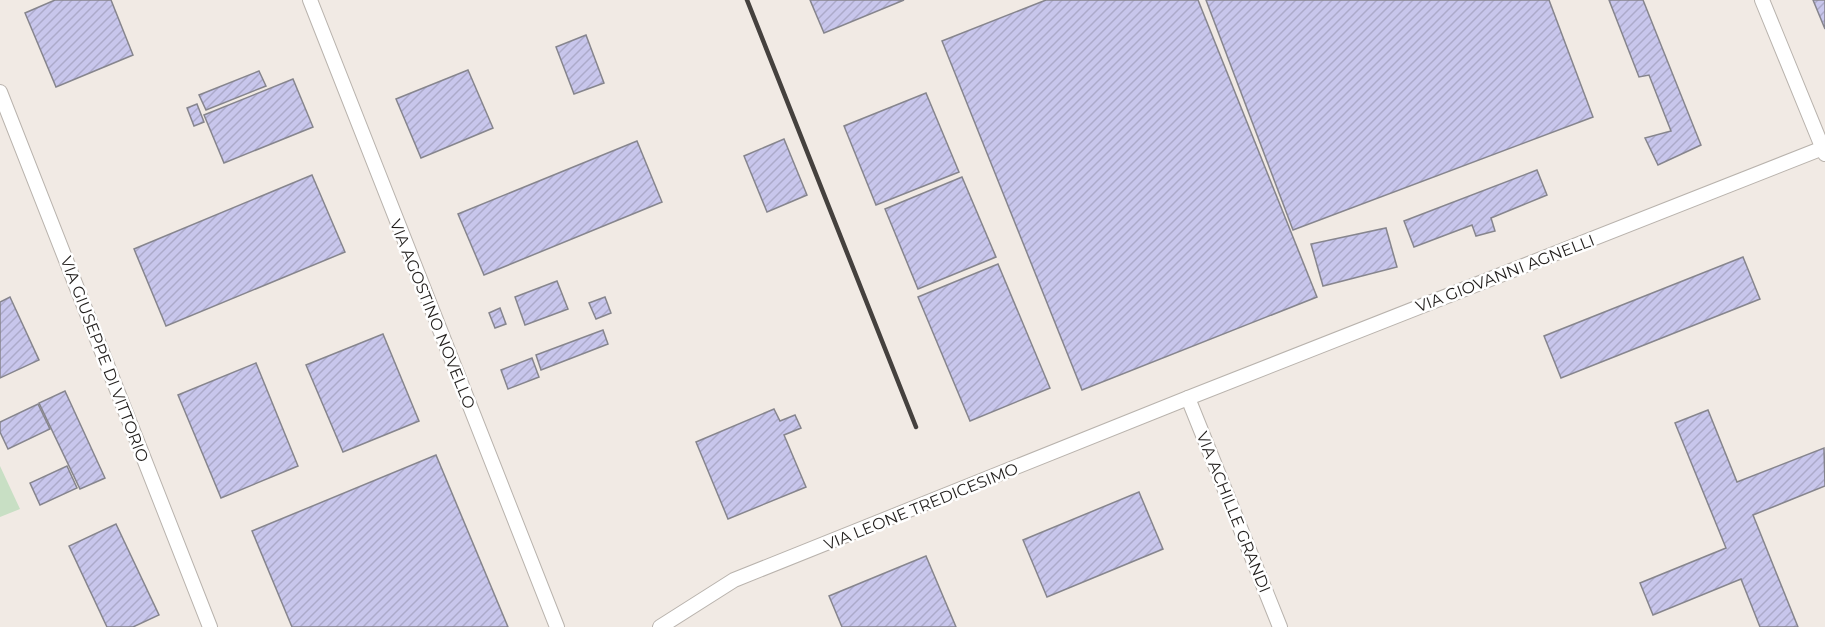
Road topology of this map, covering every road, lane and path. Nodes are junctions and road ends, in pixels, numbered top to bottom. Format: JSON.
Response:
{"nodes":[{"id":1,"x":310,"y":0,"type":"edge"},
{"id":2,"x":1762,"y":0,"type":"edge"},
{"id":3,"x":0,"y":92,"type":"edge"},
{"id":4,"x":1824,"y":151,"type":"edge"},
{"id":5,"x":1188,"y":398,"type":"junction"},
{"id":6,"x":210,"y":627,"type":"edge"},
{"id":7,"x":557,"y":627,"type":"edge"},
{"id":8,"x":660,"y":627,"type":"edge"},
{"id":9,"x":1280,"y":627,"type":"edge"}],
"edges":[{"from":1,"to":7,"type":"street","name":"VIA AGOSTINO NOVELLO"},
{"from":2,"to":4,"type":"street"},
{"from":3,"to":6,"type":"street","name":"VIA GIUSEPPE DI VITTORIO"},
{"from":4,"to":5,"type":"street","name":"VIA GIOVANNI AGNELLI"},
{"from":5,"to":8,"type":"street","name":"VIA LEONE TREDICESIMO"},
{"from":5,"to":9,"type":"street","name":"VIA ACHILLE GRANDI"}]}
